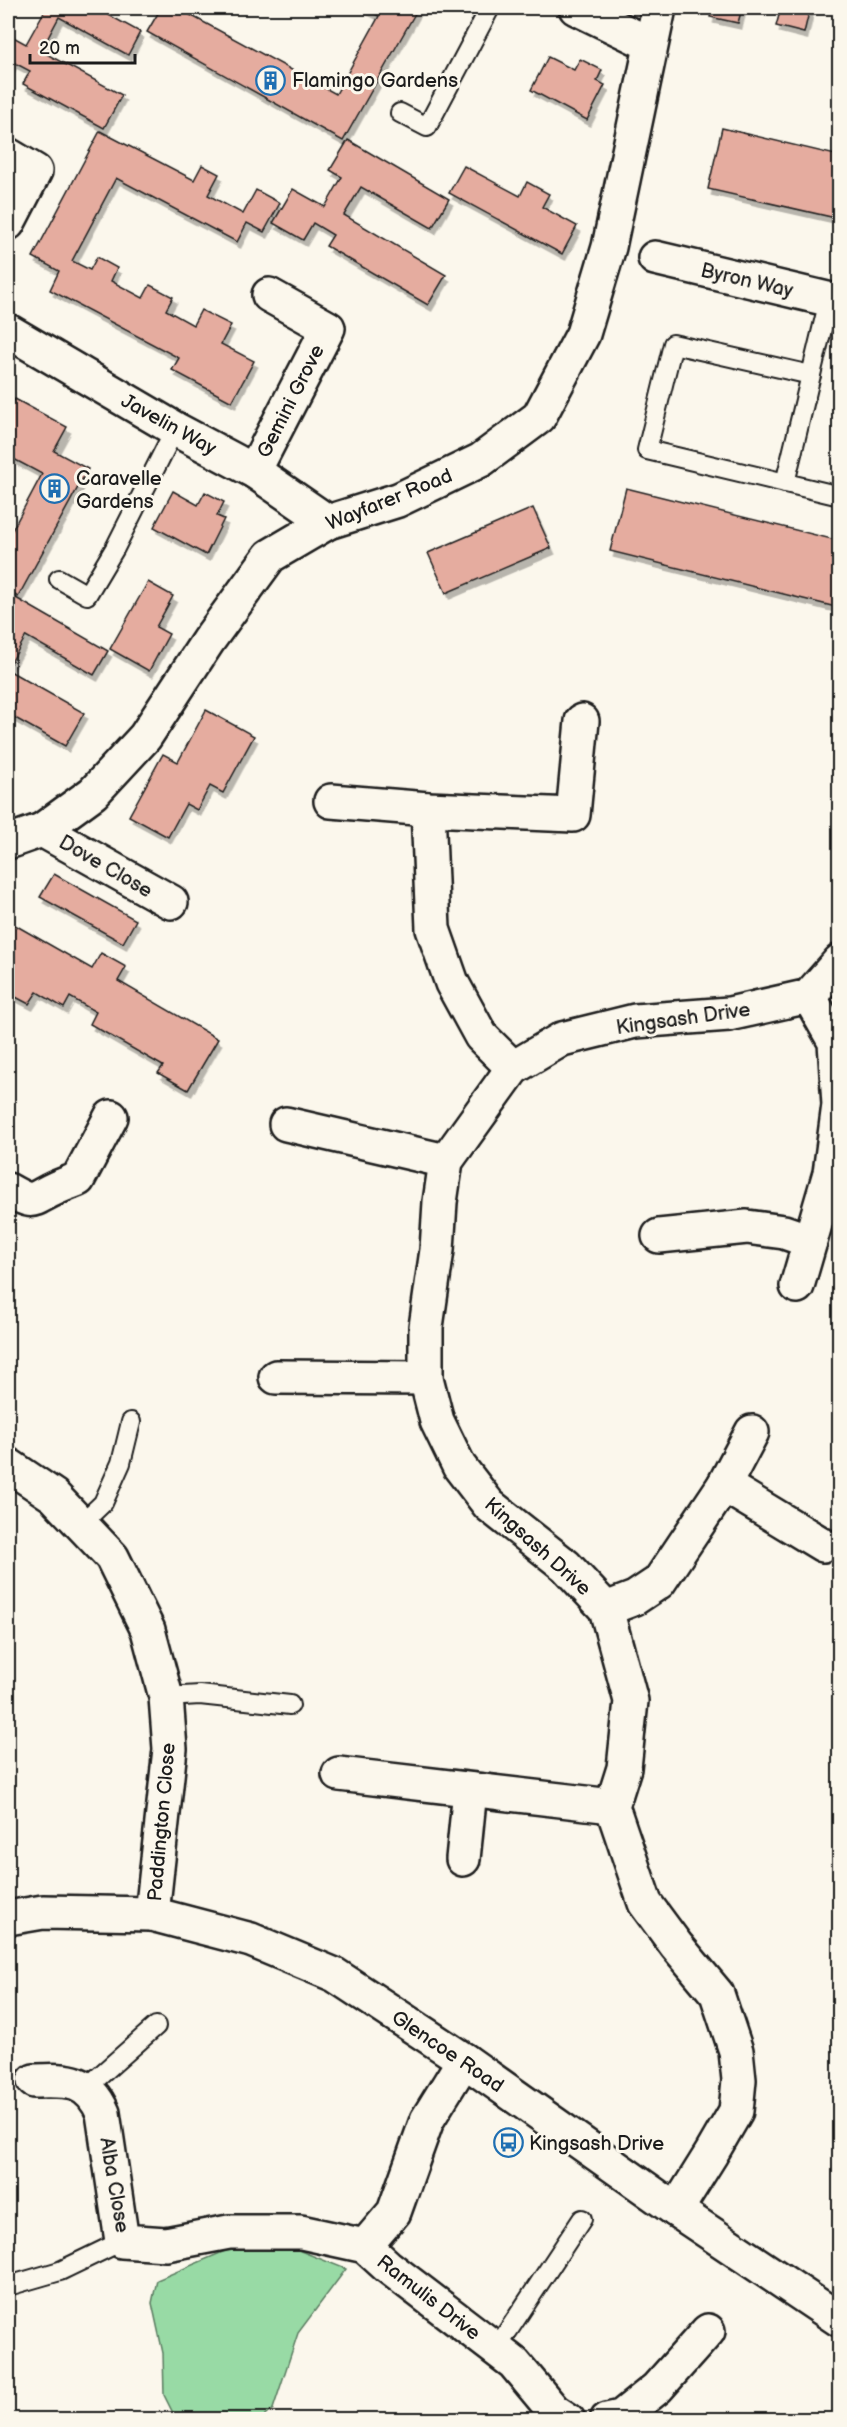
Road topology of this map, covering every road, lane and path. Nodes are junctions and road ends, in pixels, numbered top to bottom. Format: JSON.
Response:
{"nodes":[{"id":1,"x":490,"y":8,"type":"edge"},
{"id":2,"x":576,"y":8,"type":"edge"},
{"id":3,"x":659,"y":8,"type":"edge"},
{"id":4,"x":650,"y":44,"type":"junction"},
{"id":5,"x":400,"y":113,"type":"dead end"},
{"id":6,"x":8,"y":155,"type":"edge"},
{"id":7,"x":8,"y":223,"type":"edge"},
{"id":8,"x":655,"y":258,"type":"dead end"},
{"id":9,"x":269,"y":295,"type":"dead end"},
{"id":10,"x":834,"y":301,"type":"edge"},
{"id":11,"x":8,"y":331,"type":"edge"},
{"id":12,"x":811,"y":375,"type":"junction"},
{"id":13,"x":175,"y":429,"type":"junction"},
{"id":14,"x":254,"y":471,"type":"junction"},
{"id":15,"x":785,"y":483,"type":"junction"},
{"id":16,"x":840,"y":496,"type":"edge"},
{"id":17,"x":328,"y":522,"type":"junction"},
{"id":18,"x":59,"y":579,"type":"dead end"},
{"id":19,"x":582,"y":722,"type":"dead end"},
{"id":20,"x":331,"y":801,"type":"dead end"},
{"id":21,"x":428,"y":809,"type":"junction"},
{"id":22,"x":42,"y":830,"type":"junction"},
{"id":23,"x":8,"y":842,"type":"edge"},
{"id":24,"x":171,"y":903,"type":"dead end"},
{"id":25,"x":840,"y":961,"type":"edge"},
{"id":26,"x":809,"y":996,"type":"junction"},
{"id":27,"x":513,"y":1068,"type":"junction"},
{"id":28,"x":111,"y":1117,"type":"dead end"},
{"id":29,"x":286,"y":1124,"type":"dead end"},
{"id":30,"x":446,"y":1161,"type":"junction"},
{"id":31,"x":8,"y":1190,"type":"edge"},
{"id":32,"x":659,"y":1236,"type":"dead end"},
{"id":33,"x":810,"y":1241,"type":"junction"},
{"id":34,"x":797,"y":1286,"type":"dead end"},
{"id":35,"x":276,"y":1377,"type":"dead end"},
{"id":36,"x":426,"y":1378,"type":"junction"},
{"id":37,"x":131,"y":1422,"type":"dead end"},
{"id":38,"x":752,"y":1432,"type":"dead end"},
{"id":39,"x":8,"y":1465,"type":"edge"},
{"id":40,"x":723,"y":1485,"type":"junction"},
{"id":41,"x":81,"y":1524,"type":"junction"},
{"id":42,"x":823,"y":1545,"type":"dead end"},
{"id":43,"x":606,"y":1609,"type":"junction"},
{"id":44,"x":166,"y":1697,"type":"junction"},
{"id":45,"x":290,"y":1705,"type":"dead end"},
{"id":46,"x":339,"y":1774,"type":"dead end"},
{"id":47,"x":470,"y":1790,"type":"junction"},
{"id":48,"x":612,"y":1806,"type":"junction"},
{"id":49,"x":463,"y":1859,"type":"dead end"},
{"id":50,"x":152,"y":1914,"type":"junction"},
{"id":51,"x":8,"y":1918,"type":"edge"},
{"id":52,"x":156,"y":2026,"type":"dead end"},
{"id":53,"x":464,"y":2060,"type":"junction"},
{"id":54,"x":34,"y":2081,"type":"dead end"},
{"id":55,"x":86,"y":2088,"type":"junction"},
{"id":56,"x":676,"y":2210,"type":"junction"},
{"id":57,"x":582,"y":2219,"type":"dead end"},
{"id":58,"x":122,"y":2241,"type":"junction"},
{"id":59,"x":365,"y":2247,"type":"junction"},
{"id":60,"x":8,"y":2286,"type":"edge"},
{"id":61,"x":840,"y":2320,"type":"edge"},
{"id":62,"x":708,"y":2331,"type":"dead end"},
{"id":63,"x":496,"y":2349,"type":"junction"},
{"id":64,"x":568,"y":2420,"type":"edge"},
{"id":65,"x":607,"y":2420,"type":"edge"}],
"edges":[{"from":1,"to":5,"type":"lane"},
{"from":2,"to":4,"type":"street"},
{"from":3,"to":4,"type":"street","name":"Wayfarer Road"},
{"from":4,"to":17,"type":"street","name":"Wayfarer Road"},
{"from":6,"to":7,"type":"street"},
{"from":8,"to":10,"type":"street","name":"Byron Way"},
{"from":9,"to":14,"type":"street","name":"Gemini Grove"},
{"from":10,"to":12,"type":"lane"},
{"from":11,"to":13,"type":"street","name":"Javelin Way"},
{"from":12,"to":15,"type":"lane"},
{"from":12,"to":15,"type":"lane"},
{"from":13,"to":14,"type":"street","name":"Javelin Way"},
{"from":13,"to":18,"type":"lane"},
{"from":14,"to":17,"type":"street","name":"Javelin Way"},
{"from":15,"to":16,"type":"lane"},
{"from":17,"to":22,"type":"street","name":"Wayfarer Road"},
{"from":19,"to":21,"type":"street"},
{"from":20,"to":21,"type":"street"},
{"from":21,"to":27,"type":"street"},
{"from":22,"to":23,"type":"street","name":"Wayfarer Road"},
{"from":22,"to":24,"type":"street","name":"Dove Close"},
{"from":25,"to":26,"type":"street"},
{"from":26,"to":27,"type":"street","name":"Kingsash Drive"},
{"from":26,"to":33,"type":"street"},
{"from":27,"to":30,"type":"street","name":"Kingsash Drive"},
{"from":28,"to":31,"type":"street"},
{"from":29,"to":30,"type":"street"},
{"from":30,"to":36,"type":"street","name":"Kingsash Drive"},
{"from":32,"to":33,"type":"street"},
{"from":33,"to":34,"type":"street"},
{"from":35,"to":36,"type":"street"},
{"from":36,"to":43,"type":"street","name":"Kingsash Drive"},
{"from":37,"to":41,"type":"lane"},
{"from":38,"to":40,"type":"street"},
{"from":39,"to":41,"type":"street","name":"Paddington Close"},
{"from":40,"to":42,"type":"street"},
{"from":40,"to":43,"type":"street"},
{"from":41,"to":44,"type":"street","name":"Paddington Close"},
{"from":43,"to":48,"type":"street","name":"Kingsash Drive"},
{"from":44,"to":45,"type":"lane"},
{"from":44,"to":50,"type":"street","name":"Paddington Close"},
{"from":46,"to":47,"type":"street"},
{"from":47,"to":48,"type":"street"},
{"from":47,"to":49,"type":"street"},
{"from":48,"to":56,"type":"street"},
{"from":50,"to":51,"type":"street","name":"Glencoe Road"},
{"from":50,"to":53,"type":"street","name":"Glencoe Road"},
{"from":52,"to":55,"type":"lane"},
{"from":53,"to":56,"type":"street","name":"Glencoe Road"},
{"from":53,"to":59,"type":"street","name":"Ramulis Drive"},
{"from":54,"to":55,"type":"street"},
{"from":55,"to":58,"type":"street","name":"Alba Close"},
{"from":56,"to":61,"type":"street","name":"Glencoe Road"},
{"from":57,"to":63,"type":"lane"},
{"from":58,"to":59,"type":"street","name":"Alba Close"},
{"from":58,"to":60,"type":"lane"},
{"from":59,"to":63,"type":"street","name":"Ramulis Drive"},
{"from":62,"to":65,"type":"street"},
{"from":63,"to":64,"type":"street","name":"Ramulis Drive"}]}
